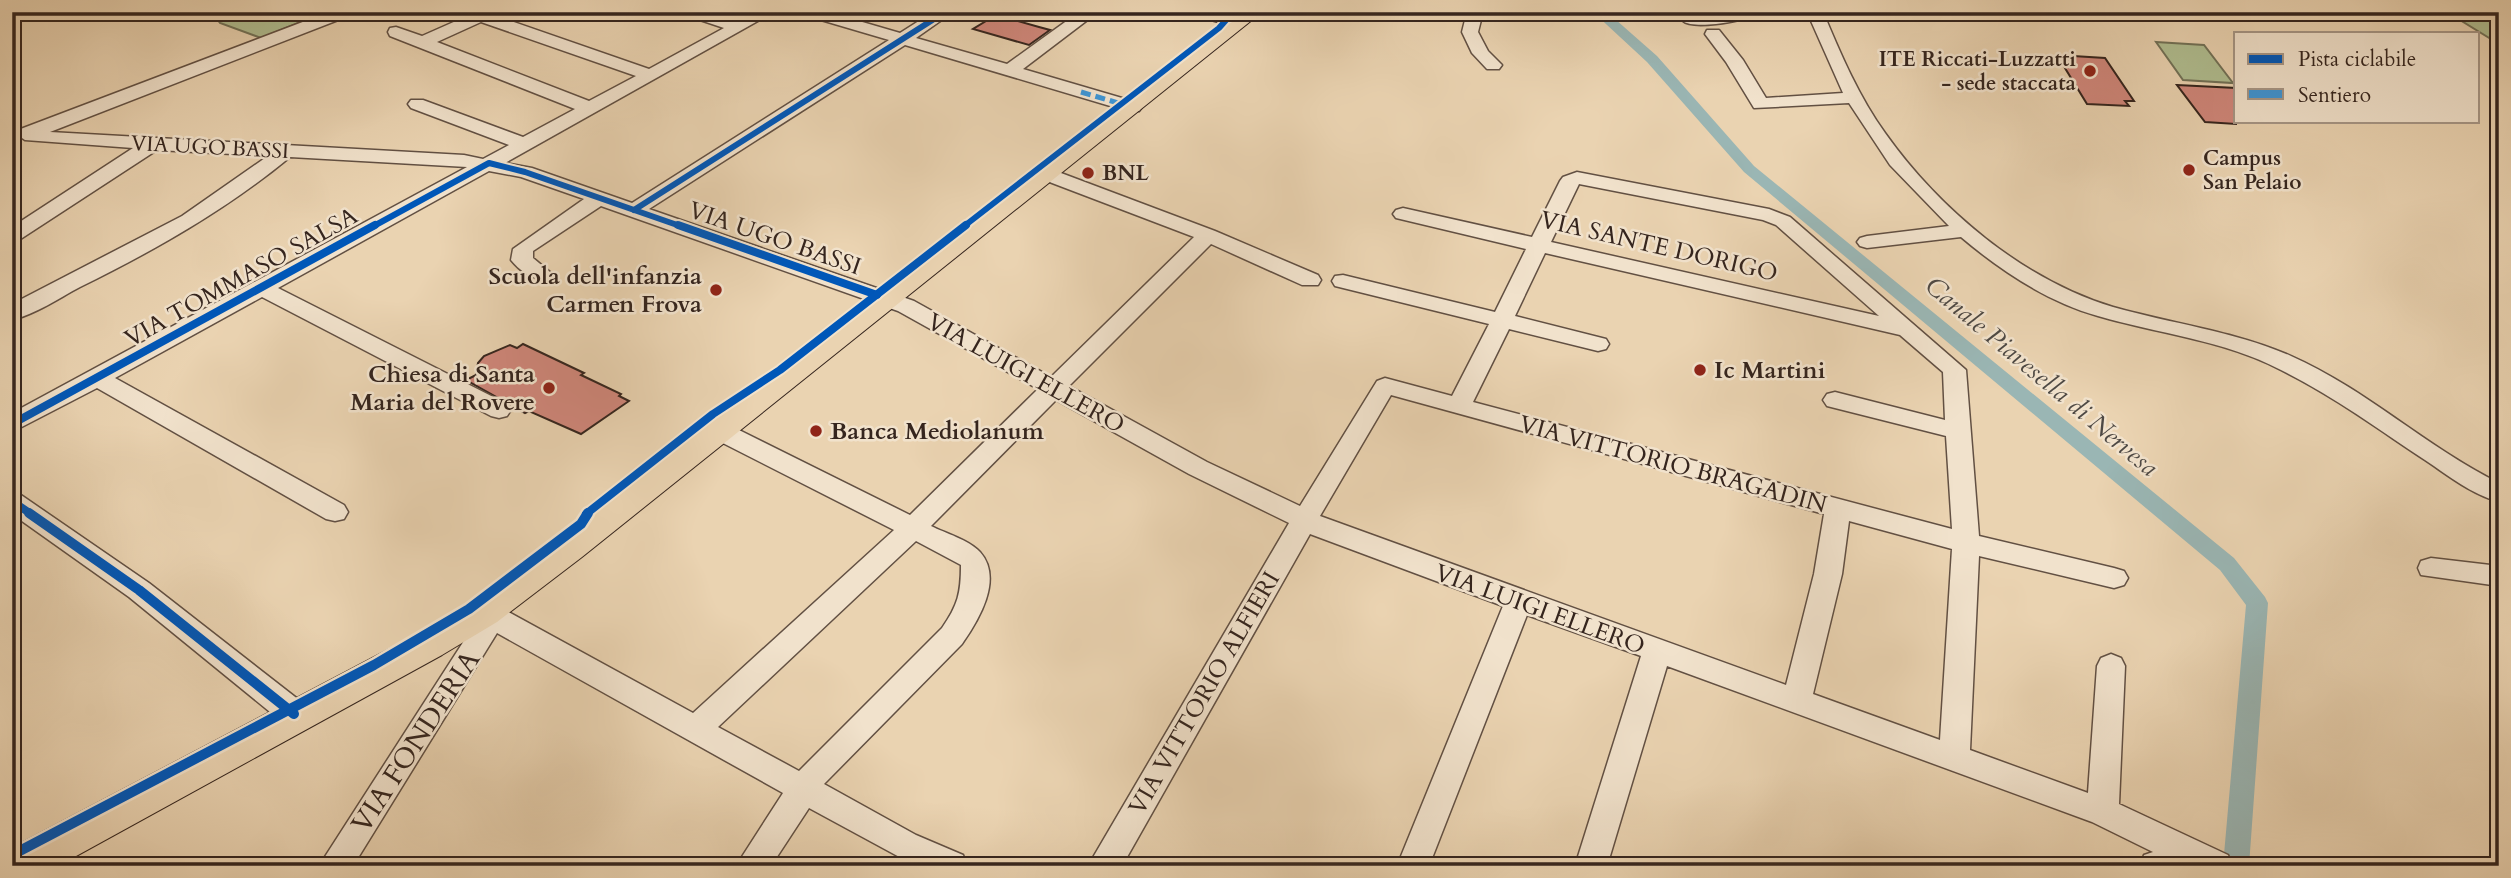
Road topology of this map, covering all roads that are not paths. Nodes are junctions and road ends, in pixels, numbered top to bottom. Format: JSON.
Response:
{"nodes":[{"id":1,"x":345,"y":12,"type":"edge"},
{"id":2,"x":691,"y":12,"type":"edge"},
{"id":3,"x":766,"y":12,"type":"edge"},
{"id":4,"x":810,"y":12,"type":"edge"},
{"id":5,"x":944,"y":12,"type":"edge"},
{"id":6,"x":1090,"y":12,"type":"edge"},
{"id":7,"x":1200,"y":12,"type":"edge"},
{"id":8,"x":1475,"y":12,"type":"edge"},
{"id":9,"x":1741,"y":12,"type":"edge"},
{"id":10,"x":1815,"y":12,"type":"edge"},
{"id":11,"x":484,"y":14,"type":"edge"},
{"id":12,"x":1246,"y":17,"type":"edge"},
{"id":13,"x":1690,"y":21,"type":"dead end"},
{"id":14,"x":738,"y":27,"type":"junction"},
{"id":15,"x":396,"y":32,"type":"dead end"},
{"id":16,"x":1713,"y":34,"type":"dead end"},
{"id":17,"x":901,"y":39,"type":"junction"},
{"id":18,"x":424,"y":42,"type":"junction"},
{"id":19,"x":1493,"y":65,"type":"dead end"},
{"id":20,"x":1009,"y":71,"type":"junction"},
{"id":21,"x":651,"y":75,"type":"junction"},
{"id":22,"x":1857,"y":97,"type":"junction"},
{"id":23,"x":417,"y":104,"type":"dead end"},
{"id":24,"x":1133,"y":107,"type":"junction"},
{"id":25,"x":590,"y":108,"type":"junction"},
{"id":26,"x":19,"y":136,"type":"edge"},
{"id":27,"x":154,"y":143,"type":"junction"},
{"id":28,"x":525,"y":144,"type":"junction"},
{"id":29,"x":286,"y":151,"type":"junction"},
{"id":30,"x":489,"y":163,"type":"junction"},
{"id":31,"x":1046,"y":174,"type":"junction"},
{"id":32,"x":599,"y":198,"type":"junction"},
{"id":33,"x":634,"y":210,"type":"junction"},
{"id":34,"x":1403,"y":214,"type":"dead end"},
{"id":35,"x":1967,"y":230,"type":"junction"},
{"id":36,"x":1208,"y":235,"type":"junction"},
{"id":37,"x":12,"y":236,"type":"edge"},
{"id":38,"x":1867,"y":243,"type":"dead end"},
{"id":39,"x":1540,"y":246,"type":"junction"},
{"id":40,"x":540,"y":272,"type":"dead end"},
{"id":41,"x":1310,"y":280,"type":"dead end"},
{"id":42,"x":1343,"y":281,"type":"dead end"},
{"id":43,"x":261,"y":288,"type":"junction"},
{"id":44,"x":889,"y":299,"type":"junction"},
{"id":45,"x":12,"y":313,"type":"edge"},
{"id":46,"x":1504,"y":320,"type":"junction"},
{"id":47,"x":1904,"y":328,"type":"junction"},
{"id":48,"x":1598,"y":344,"type":"dead end"},
{"id":49,"x":97,"y":378,"type":"junction"},
{"id":50,"x":1054,"y":388,"type":"junction"},
{"id":51,"x":1835,"y":400,"type":"dead end"},
{"id":52,"x":1460,"y":407,"type":"junction"},
{"id":53,"x":499,"y":410,"type":"dead end"},
{"id":54,"x":12,"y":424,"type":"edge"},
{"id":55,"x":1958,"y":430,"type":"junction"},
{"id":56,"x":720,"y":431,"type":"junction"},
{"id":57,"x":2499,"y":493,"type":"edge"},
{"id":58,"x":12,"y":501,"type":"edge"},
{"id":59,"x":1838,"y":509,"type":"junction"},
{"id":60,"x":335,"y":512,"type":"dead end"},
{"id":61,"x":1304,"y":521,"type":"junction"},
{"id":62,"x":913,"y":528,"type":"junction"},
{"id":63,"x":1966,"y":543,"type":"junction"},
{"id":64,"x":2431,"y":568,"type":"dead end"},
{"id":65,"x":2499,"y":576,"type":"edge"},
{"id":66,"x":2114,"y":578,"type":"dead end"},
{"id":67,"x":1519,"y":601,"type":"junction"},
{"id":68,"x":484,"y":612,"type":"junction"},
{"id":69,"x":1657,"y":651,"type":"junction"},
{"id":70,"x":2111,"y":666,"type":"dead end"},
{"id":71,"x":1797,"y":700,"type":"junction"},
{"id":72,"x":297,"y":716,"type":"junction"},
{"id":73,"x":696,"y":729,"type":"junction"},
{"id":74,"x":1954,"y":757,"type":"junction"},
{"id":75,"x":803,"y":789,"type":"junction"},
{"id":76,"x":2103,"y":812,"type":"junction"},
{"id":77,"x":2187,"y":853,"type":"junction"},
{"id":78,"x":18,"y":866,"type":"edge"},
{"id":79,"x":335,"y":866,"type":"edge"},
{"id":80,"x":752,"y":866,"type":"edge"},
{"id":81,"x":951,"y":866,"type":"edge"},
{"id":82,"x":1104,"y":866,"type":"edge"},
{"id":83,"x":1413,"y":866,"type":"edge"},
{"id":84,"x":1591,"y":866,"type":"edge"},
{"id":85,"x":2156,"y":866,"type":"edge"},
{"id":86,"x":2216,"y":866,"type":"edge"}],
"edges":[{"from":1,"to":26,"type":"street"},
{"from":2,"to":14,"type":"street"},
{"from":3,"to":14,"type":"street","name":"VIA TOMMASO SALSA"},
{"from":4,"to":17,"type":"street"},
{"from":5,"to":17,"type":"street"},
{"from":6,"to":20,"type":"street"},
{"from":7,"to":12,"type":"street"},
{"from":8,"to":19,"type":"street"},
{"from":9,"to":13,"type":"street"},
{"from":10,"to":22,"type":"street"},
{"from":11,"to":18,"type":"street"},
{"from":11,"to":21,"type":"street"},
{"from":12,"to":24,"type":"main road"},
{"from":14,"to":21,"type":"street","name":"VIA TOMMASO SALSA"},
{"from":15,"to":18,"type":"street"},
{"from":16,"to":22,"type":"street"},
{"from":17,"to":20,"type":"street"},
{"from":17,"to":33,"type":"street"},
{"from":18,"to":25,"type":"street"},
{"from":20,"to":24,"type":"street"},
{"from":21,"to":25,"type":"street","name":"VIA TOMMASO SALSA"},
{"from":22,"to":35,"type":"street"},
{"from":23,"to":28,"type":"street"},
{"from":24,"to":31,"type":"main road"},
{"from":25,"to":28,"type":"street","name":"VIA TOMMASO SALSA"},
{"from":26,"to":27,"type":"street","name":"VIA UGO BASSI"},
{"from":27,"to":29,"type":"street","name":"VIA UGO BASSI"},
{"from":27,"to":37,"type":"street"},
{"from":28,"to":30,"type":"street","name":"VIA TOMMASO SALSA"},
{"from":29,"to":30,"type":"street","name":"VIA UGO BASSI"},
{"from":29,"to":45,"type":"street"},
{"from":30,"to":32,"type":"street","name":"VIA UGO BASSI"},
{"from":30,"to":43,"type":"street","name":"VIA TOMMASO SALSA"},
{"from":31,"to":36,"type":"street"},
{"from":31,"to":44,"type":"main road"},
{"from":32,"to":33,"type":"street","name":"VIA UGO BASSI"},
{"from":32,"to":40,"type":"street"},
{"from":33,"to":44,"type":"street","name":"VIA UGO BASSI"},
{"from":34,"to":39,"type":"street","name":"VIA SANTE DORIGO"},
{"from":35,"to":38,"type":"street"},
{"from":35,"to":57,"type":"street"},
{"from":36,"to":41,"type":"street"},
{"from":36,"to":50,"type":"street"},
{"from":39,"to":46,"type":"street"},
{"from":39,"to":47,"type":"street","name":"VIA SANTE DORIGO"},
{"from":39,"to":47,"type":"street"},
{"from":42,"to":46,"type":"street"},
{"from":43,"to":49,"type":"street","name":"VIA TOMMASO SALSA"},
{"from":43,"to":53,"type":"street"},
{"from":44,"to":50,"type":"street","name":"VIA LUIGI ELLERO"},
{"from":44,"to":56,"type":"main road"},
{"from":46,"to":48,"type":"street"},
{"from":46,"to":52,"type":"street"},
{"from":47,"to":55,"type":"street"},
{"from":49,"to":54,"type":"street","name":"VIA TOMMASO SALSA"},
{"from":49,"to":60,"type":"street"},
{"from":50,"to":61,"type":"street","name":"VIA LUIGI ELLERO"},
{"from":50,"to":62,"type":"street"},
{"from":51,"to":55,"type":"street"},
{"from":52,"to":59,"type":"street","name":"VIA VITTORIO BRAGADIN"},
{"from":52,"to":61,"type":"street","name":"VIA VITTORIO BRAGADIN"},
{"from":55,"to":63,"type":"street"},
{"from":56,"to":62,"type":"street"},
{"from":56,"to":68,"type":"main road"},
{"from":58,"to":72,"type":"street"},
{"from":59,"to":63,"type":"street","name":"VIA VITTORIO BRAGADIN"},
{"from":59,"to":71,"type":"street"},
{"from":61,"to":67,"type":"street","name":"VIA LUIGI ELLERO"},
{"from":61,"to":82,"type":"street","name":"VIA VITTORIO ALFIERI"},
{"from":62,"to":73,"type":"street"},
{"from":62,"to":75,"type":"street"},
{"from":63,"to":66,"type":"street","name":"VIA VITTORIO BRAGADIN"},
{"from":63,"to":74,"type":"street"},
{"from":64,"to":65,"type":"street"},
{"from":67,"to":69,"type":"street","name":"VIA LUIGI ELLERO"},
{"from":67,"to":83,"type":"street"},
{"from":68,"to":72,"type":"main road"},
{"from":68,"to":73,"type":"street"},
{"from":68,"to":79,"type":"street","name":"VIA FONDERIA"},
{"from":69,"to":71,"type":"street","name":"VIA LUIGI ELLERO"},
{"from":69,"to":84,"type":"street"},
{"from":70,"to":76,"type":"street"},
{"from":71,"to":74,"type":"street","name":"VIA LUIGI ELLERO"},
{"from":72,"to":78,"type":"main road"},
{"from":73,"to":75,"type":"street"},
{"from":74,"to":76,"type":"street","name":"VIA LUIGI ELLERO"},
{"from":75,"to":80,"type":"street"},
{"from":75,"to":81,"type":"street"},
{"from":76,"to":77,"type":"street","name":"VIA LUIGI ELLERO"},
{"from":77,"to":85,"type":"street"},
{"from":77,"to":86,"type":"street","name":"VIA LUIGI ELLERO"}]}
